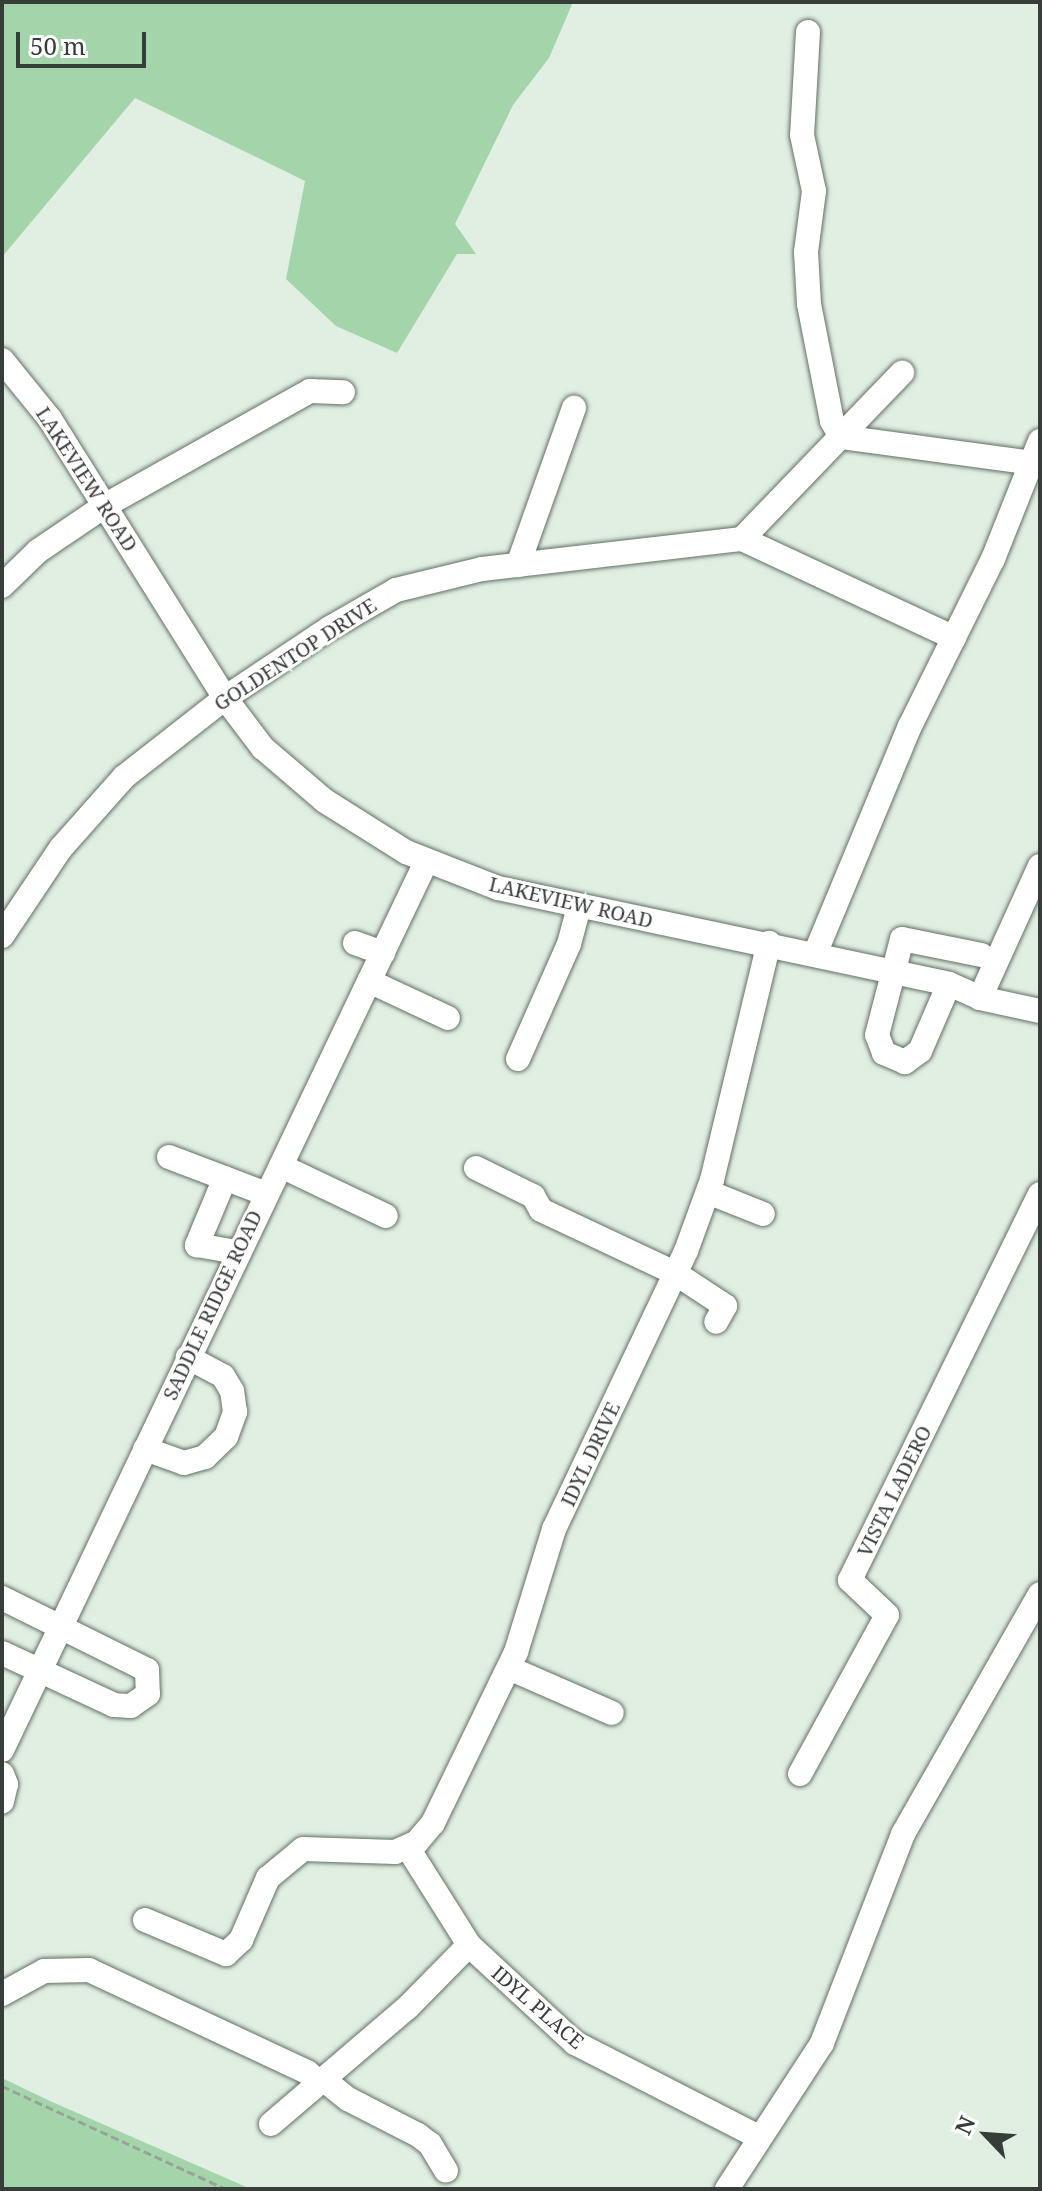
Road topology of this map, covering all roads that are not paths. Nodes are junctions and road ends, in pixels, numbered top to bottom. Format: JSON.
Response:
{"nodes":[{"id":1,"x":808,"y":32,"type":"dead end"},
{"id":2,"x":2,"y":360,"type":"edge"},
{"id":3,"x":902,"y":373,"type":"dead end"},
{"id":4,"x":343,"y":392,"type":"dead end"},
{"id":5,"x":574,"y":408,"type":"dead end"},
{"id":6,"x":841,"y":437,"type":"junction"},
{"id":7,"x":1037,"y":452,"type":"edge"},
{"id":8,"x":106,"y":505,"type":"junction"},
{"id":9,"x":742,"y":539,"type":"junction"},
{"id":10,"x":518,"y":565,"type":"junction"},
{"id":11,"x":2,"y":586,"type":"edge"},
{"id":12,"x":954,"y":638,"type":"junction"},
{"id":13,"x":225,"y":698,"type":"junction"},
{"id":14,"x":426,"y":862,"type":"junction"},
{"id":15,"x":1040,"y":866,"type":"edge"},
{"id":16,"x":579,"y":906,"type":"junction"},
{"id":17,"x":2,"y":936,"type":"edge"},
{"id":18,"x":355,"y":943,"type":"dead end"},
{"id":19,"x":769,"y":943,"type":"junction"},
{"id":20,"x":945,"y":948,"type":"junction"},
{"id":21,"x":383,"y":953,"type":"junction"},
{"id":22,"x":815,"y":954,"type":"junction"},
{"id":23,"x":981,"y":955,"type":"dead end"},
{"id":24,"x":893,"y":972,"type":"junction"},
{"id":25,"x":369,"y":981,"type":"junction"},
{"id":26,"x":945,"y":983,"type":"junction"},
{"id":27,"x":980,"y":998,"type":"junction"},
{"id":28,"x":1040,"y":1011,"type":"edge"},
{"id":29,"x":448,"y":1018,"type":"dead end"},
{"id":30,"x":518,"y":1059,"type":"dead end"},
{"id":31,"x":169,"y":1157,"type":"dead end"},
{"id":32,"x":281,"y":1166,"type":"junction"},
{"id":33,"x":476,"y":1168,"type":"dead end"},
{"id":34,"x":225,"y":1178,"type":"junction"},
{"id":35,"x":708,"y":1192,"type":"junction"},
{"id":36,"x":264,"y":1193,"type":"junction"},
{"id":37,"x":1040,"y":1194,"type":"edge"},
{"id":38,"x":763,"y":1214,"type":"dead end"},
{"id":39,"x":386,"y":1216,"type":"dead end"},
{"id":40,"x":236,"y":1252,"type":"junction"},
{"id":41,"x":675,"y":1273,"type":"junction"},
{"id":42,"x":716,"y":1322,"type":"dead end"},
{"id":43,"x":188,"y":1357,"type":"junction"},
{"id":44,"x":145,"y":1449,"type":"junction"},
{"id":45,"x":1040,"y":1594,"type":"edge"},
{"id":46,"x":2,"y":1598,"type":"edge"},
{"id":47,"x":62,"y":1624,"type":"junction"},
{"id":48,"x":2,"y":1653,"type":"edge"},
{"id":49,"x":509,"y":1668,"type":"junction"},
{"id":50,"x":40,"y":1671,"type":"junction"},
{"id":51,"x":612,"y":1713,"type":"dead end"},
{"id":52,"x":2,"y":1750,"type":"edge"},
{"id":53,"x":2,"y":1774,"type":"edge"},
{"id":54,"x":800,"y":1774,"type":"dead end"},
{"id":55,"x":2,"y":1802,"type":"edge"},
{"id":56,"x":408,"y":1848,"type":"junction"},
{"id":57,"x":145,"y":1920,"type":"dead end"},
{"id":58,"x":469,"y":1945,"type":"junction"},
{"id":59,"x":2,"y":1994,"type":"edge"},
{"id":60,"x":321,"y":2081,"type":"junction"},
{"id":61,"x":271,"y":2124,"type":"dead end"},
{"id":62,"x":757,"y":2136,"type":"junction"},
{"id":63,"x":446,"y":2171,"type":"dead end"},
{"id":64,"x":727,"y":2189,"type":"edge"}],
"edges":[{"from":1,"to":6,"type":"street"},
{"from":2,"to":8,"type":"street","name":"LAKEVIEW ROAD"},
{"from":3,"to":6,"type":"street"},
{"from":4,"to":8,"type":"street"},
{"from":5,"to":10,"type":"street"},
{"from":6,"to":7,"type":"street"},
{"from":6,"to":9,"type":"street"},
{"from":7,"to":12,"type":"street"},
{"from":8,"to":11,"type":"street"},
{"from":8,"to":13,"type":"street","name":"LAKEVIEW ROAD"},
{"from":9,"to":10,"type":"street","name":"GOLDENTOP DRIVE"},
{"from":9,"to":12,"type":"street"},
{"from":10,"to":13,"type":"street","name":"GOLDENTOP DRIVE"},
{"from":12,"to":22,"type":"street"},
{"from":13,"to":14,"type":"street","name":"LAKEVIEW ROAD"},
{"from":13,"to":17,"type":"street","name":"GOLDENTOP DRIVE"},
{"from":14,"to":16,"type":"street","name":"LAKEVIEW ROAD"},
{"from":14,"to":21,"type":"street","name":"SADDLE RIDGE ROAD"},
{"from":15,"to":27,"type":"street"},
{"from":16,"to":19,"type":"street","name":"LAKEVIEW ROAD"},
{"from":16,"to":30,"type":"street"},
{"from":18,"to":21,"type":"street"},
{"from":19,"to":22,"type":"street","name":"LAKEVIEW ROAD"},
{"from":19,"to":35,"type":"street","name":"IDYL DRIVE"},
{"from":20,"to":23,"type":"street"},
{"from":20,"to":24,"type":"street"},
{"from":20,"to":26,"type":"street"},
{"from":21,"to":25,"type":"street","name":"SADDLE RIDGE ROAD"},
{"from":22,"to":24,"type":"street","name":"LAKEVIEW ROAD"},
{"from":24,"to":26,"type":"street","name":"LAKEVIEW ROAD"},
{"from":24,"to":26,"type":"street"},
{"from":25,"to":29,"type":"street"},
{"from":25,"to":32,"type":"street","name":"SADDLE RIDGE ROAD"},
{"from":26,"to":27,"type":"street","name":"LAKEVIEW ROAD"},
{"from":27,"to":28,"type":"street","name":"LAKEVIEW ROAD"},
{"from":31,"to":34,"type":"street"},
{"from":32,"to":36,"type":"street","name":"SADDLE RIDGE ROAD"},
{"from":32,"to":39,"type":"street"},
{"from":33,"to":41,"type":"street"},
{"from":34,"to":36,"type":"street"},
{"from":34,"to":40,"type":"street"},
{"from":35,"to":38,"type":"street"},
{"from":35,"to":41,"type":"street","name":"IDYL DRIVE"},
{"from":36,"to":40,"type":"street","name":"SADDLE RIDGE ROAD"},
{"from":37,"to":54,"type":"street","name":"VISTA LADERO"},
{"from":40,"to":43,"type":"street","name":"SADDLE RIDGE ROAD"},
{"from":41,"to":42,"type":"street"},
{"from":41,"to":49,"type":"street","name":"IDYL DRIVE"},
{"from":43,"to":44,"type":"street","name":"SADDLE RIDGE ROAD"},
{"from":43,"to":44,"type":"street"},
{"from":44,"to":47,"type":"street","name":"SADDLE RIDGE ROAD"},
{"from":45,"to":62,"type":"street"},
{"from":46,"to":47,"type":"street"},
{"from":47,"to":50,"type":"street","name":"SADDLE RIDGE ROAD"},
{"from":47,"to":50,"type":"street"},
{"from":48,"to":50,"type":"street"},
{"from":49,"to":51,"type":"street"},
{"from":49,"to":56,"type":"street","name":"IDYL DRIVE"},
{"from":50,"to":52,"type":"street","name":"SADDLE RIDGE ROAD"},
{"from":53,"to":55,"type":"street"},
{"from":56,"to":57,"type":"street"},
{"from":56,"to":58,"type":"street","name":"IDYL PLACE"},
{"from":58,"to":60,"type":"street"},
{"from":58,"to":62,"type":"street","name":"IDYL PLACE"},
{"from":59,"to":60,"type":"street"},
{"from":60,"to":61,"type":"street"},
{"from":60,"to":63,"type":"street"},
{"from":62,"to":64,"type":"street"}]}
